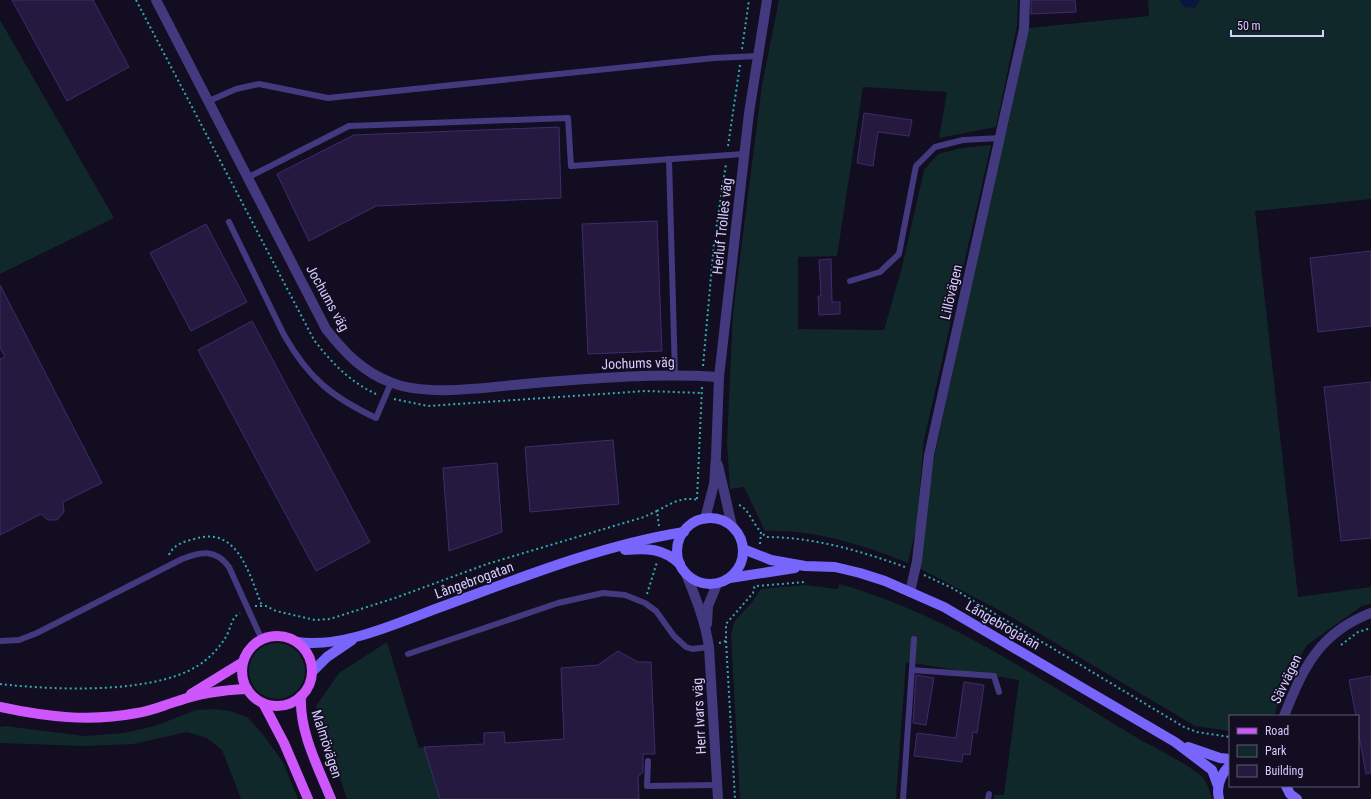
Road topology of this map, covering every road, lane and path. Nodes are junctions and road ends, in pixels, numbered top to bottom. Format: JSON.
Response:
{"nodes":[{"id":1,"x":136,"y":0,"type":"edge"},
{"id":2,"x":156,"y":0,"type":"edge"},
{"id":3,"x":749,"y":0,"type":"edge"},
{"id":4,"x":767,"y":0,"type":"edge"},
{"id":5,"x":1025,"y":0,"type":"edge"},
{"id":6,"x":741,"y":56,"type":"junction"},
{"id":7,"x":758,"y":56,"type":"junction"},
{"id":8,"x":209,"y":101,"type":"junction"},
{"id":9,"x":1000,"y":138,"type":"junction"},
{"id":10,"x":744,"y":154,"type":"junction"},
{"id":11,"x":727,"y":155,"type":"junction"},
{"id":12,"x":669,"y":159,"type":"junction"},
{"id":13,"x":249,"y":177,"type":"junction"},
{"id":14,"x":229,"y":222,"type":"dead end"},
{"id":15,"x":850,"y":282,"type":"dead end"},
{"id":16,"x":675,"y":375,"type":"junction"},
{"id":17,"x":702,"y":376,"type":"junction"},
{"id":18,"x":719,"y":377,"type":"junction"},
{"id":19,"x":391,"y":383,"type":"junction"},
{"id":20,"x":702,"y":392,"type":"junction"},
{"id":21,"x":384,"y":397,"type":"junction"},
{"id":22,"x":716,"y":457,"type":"junction"},
{"id":23,"x":697,"y":499,"type":"dead end"},
{"id":24,"x":657,"y":511,"type":"dead end"},
{"id":25,"x":705,"y":519,"type":"junction"},
{"id":26,"x":732,"y":526,"type":"junction"},
{"id":27,"x":684,"y":532,"type":"junction"},
{"id":28,"x":743,"y":549,"type":"junction"},
{"id":29,"x":596,"y":554,"type":"junction"},
{"id":30,"x":680,"y":564,"type":"junction"},
{"id":31,"x":805,"y":566,"type":"junction"},
{"id":32,"x":686,"y":574,"type":"junction"},
{"id":33,"x":730,"y":578,"type":"junction"},
{"id":34,"x":805,"y":582,"type":"dead end"},
{"id":35,"x":716,"y":584,"type":"junction"},
{"id":36,"x":756,"y":586,"type":"dead end"},
{"id":37,"x":910,"y":592,"type":"junction"},
{"id":38,"x":249,"y":609,"type":"junction"},
{"id":39,"x":1371,"y":613,"type":"edge"},
{"id":40,"x":1371,"y":628,"type":"edge"},
{"id":41,"x":707,"y":632,"type":"junction"},
{"id":42,"x":363,"y":634,"type":"junction"},
{"id":43,"x":914,"y":639,"type":"dead end"},
{"id":44,"x":262,"y":640,"type":"junction"},
{"id":45,"x":0,"y":641,"type":"edge"},
{"id":46,"x":726,"y":641,"type":"dead end"},
{"id":47,"x":297,"y":642,"type":"junction"},
{"id":48,"x":709,"y":647,"type":"junction"},
{"id":49,"x":1336,"y":648,"type":"dead end"},
{"id":50,"x":408,"y":654,"type":"dead end"},
{"id":51,"x":243,"y":662,"type":"junction"},
{"id":52,"x":912,"y":670,"type":"junction"},
{"id":53,"x":312,"y":672,"type":"junction"},
{"id":54,"x":0,"y":684,"type":"edge"},
{"id":55,"x":247,"y":689,"type":"junction"},
{"id":56,"x":999,"y":692,"type":"dead end"},
{"id":57,"x":301,"y":696,"type":"junction"},
{"id":58,"x":178,"y":701,"type":"junction"},
{"id":59,"x":263,"y":703,"type":"junction"},
{"id":60,"x":1150,"y":706,"type":"dead end"},
{"id":61,"x":0,"y":707,"type":"edge"},
{"id":62,"x":1148,"y":710,"type":"dead end"},
{"id":63,"x":1284,"y":715,"type":"edge"},
{"id":64,"x":1175,"y":721,"type":"dead end"},
{"id":65,"x":1173,"y":725,"type":"dead end"},
{"id":66,"x":1175,"y":742,"type":"junction"},
{"id":67,"x":1229,"y":759,"type":"edge"},
{"id":68,"x":648,"y":761,"type":"dead end"},
{"id":69,"x":1229,"y":766,"type":"edge"},
{"id":70,"x":717,"y":785,"type":"junction"},
{"id":71,"x":1218,"y":786,"type":"junction"},
{"id":72,"x":1286,"y":787,"type":"edge"},
{"id":73,"x":1286,"y":787,"type":"edge"},
{"id":74,"x":308,"y":799,"type":"edge"},
{"id":75,"x":330,"y":799,"type":"edge"},
{"id":76,"x":718,"y":799,"type":"edge"},
{"id":77,"x":736,"y":799,"type":"edge"},
{"id":78,"x":903,"y":799,"type":"edge"},
{"id":79,"x":1219,"y":799,"type":"edge"},
{"id":80,"x":1285,"y":799,"type":"edge"},
{"id":81,"x":1297,"y":799,"type":"edge"}],
"edges":[{"from":1,"to":21,"type":"path"},
{"from":2,"to":8,"type":"street","name":"Jochums väg"},
{"from":3,"to":6,"type":"path"},
{"from":4,"to":7,"type":"street","name":"Herluf Trolles väg"},
{"from":5,"to":9,"type":"street","name":"Lillövägen"},
{"from":6,"to":7,"type":"lane"},
{"from":6,"to":8,"type":"lane"},
{"from":6,"to":11,"type":"path"},
{"from":7,"to":10,"type":"street","name":"Herluf Trolles väg"},
{"from":8,"to":13,"type":"street","name":"Jochums väg"},
{"from":9,"to":15,"type":"lane"},
{"from":9,"to":37,"type":"street","name":"Lillövägen"},
{"from":10,"to":11,"type":"lane"},
{"from":10,"to":18,"type":"street","name":"Herluf Trolles väg"},
{"from":11,"to":12,"type":"lane"},
{"from":11,"to":17,"type":"path"},
{"from":12,"to":13,"type":"lane"},
{"from":12,"to":16,"type":"lane"},
{"from":13,"to":19,"type":"street","name":"Jochums väg"},
{"from":14,"to":21,"type":"lane"},
{"from":16,"to":17,"type":"street","name":"Jochums väg"},
{"from":16,"to":19,"type":"street","name":"Jochums väg"},
{"from":17,"to":18,"type":"street","name":"Jochums väg"},
{"from":17,"to":20,"type":"path"},
{"from":18,"to":22,"type":"street","name":"Herluf Trolles väg"},
{"from":19,"to":21,"type":"lane"},
{"from":20,"to":21,"type":"path"},
{"from":20,"to":23,"type":"path"},
{"from":22,"to":25,"type":"street","name":"Herluf Trolles väg"},
{"from":22,"to":26,"type":"street","name":"Herluf Trolles väg"},
{"from":24,"to":38,"type":"path"},
{"from":25,"to":26,"type":"main road"},
{"from":25,"to":27,"type":"main road"},
{"from":26,"to":28,"type":"main road"},
{"from":27,"to":29,"type":"main road","name":"Långebrogatan"},
{"from":27,"to":30,"type":"main road"},
{"from":28,"to":31,"type":"main road","name":"Långebrogatan"},
{"from":28,"to":33,"type":"main road"},
{"from":29,"to":30,"type":"main road","name":"Långebrogatan"},
{"from":29,"to":42,"type":"main road","name":"Långebrogatan"},
{"from":30,"to":32,"type":"main road"},
{"from":31,"to":33,"type":"main road","name":"Långebrogatan"},
{"from":31,"to":37,"type":"main road","name":"Långebrogatan"},
{"from":32,"to":35,"type":"main road"},
{"from":32,"to":41,"type":"street","name":"Herr Ivars väg"},
{"from":33,"to":35,"type":"main road"},
{"from":34,"to":36,"type":"path"},
{"from":35,"to":41,"type":"street","name":"Herr Ivars väg"},
{"from":37,"to":66,"type":"main road","name":"Långebrogatan"},
{"from":38,"to":44,"type":"lane"},
{"from":38,"to":45,"type":"lane"},
{"from":38,"to":54,"type":"path"},
{"from":39,"to":63,"type":"street","name":"Sävvägen"},
{"from":40,"to":49,"type":"path"},
{"from":41,"to":48,"type":"street","name":"Herr Ivars väg"},
{"from":42,"to":47,"type":"main road","name":"Långebrogatan"},
{"from":42,"to":53,"type":"main road","name":"Långebrogatan"},
{"from":43,"to":52,"type":"lane"},
{"from":44,"to":47,"type":"main road"},
{"from":44,"to":51,"type":"main road"},
{"from":46,"to":77,"type":"path"},
{"from":47,"to":53,"type":"main road"},
{"from":48,"to":50,"type":"lane"},
{"from":48,"to":70,"type":"street","name":"Herr Ivars väg"},
{"from":51,"to":55,"type":"main road"},
{"from":51,"to":58,"type":"main road"},
{"from":52,"to":56,"type":"lane"},
{"from":52,"to":78,"type":"lane"},
{"from":53,"to":57,"type":"main road"},
{"from":55,"to":58,"type":"main road"},
{"from":55,"to":59,"type":"main road"},
{"from":57,"to":59,"type":"main road"},
{"from":57,"to":75,"type":"main road","name":"Malmövägen"},
{"from":58,"to":61,"type":"main road"},
{"from":59,"to":74,"type":"main road"},
{"from":60,"to":62,"type":"path"},
{"from":64,"to":65,"type":"path"},
{"from":66,"to":67,"type":"main road","name":"Långebrogatan"},
{"from":66,"to":71,"type":"main road","name":"Långebrogatan"},
{"from":68,"to":70,"type":"lane"},
{"from":69,"to":71,"type":"main road"},
{"from":70,"to":76,"type":"street","name":"Herr Ivars väg"},
{"from":71,"to":79,"type":"main road"},
{"from":72,"to":80,"type":"main road"},
{"from":73,"to":81,"type":"main road"}]}
